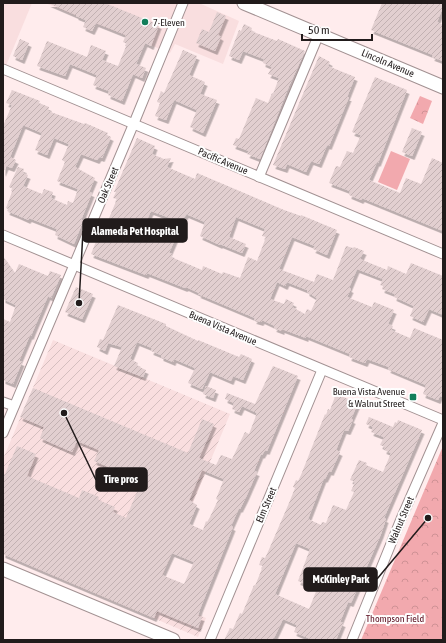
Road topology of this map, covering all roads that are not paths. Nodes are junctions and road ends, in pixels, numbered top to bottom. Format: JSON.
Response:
{"nodes":[{"id":1,"x":183,"y":3,"type":"edge"},
{"id":2,"x":244,"y":3,"type":"edge"},
{"id":3,"x":319,"y":34,"type":"junction"},
{"id":4,"x":3,"y":69,"type":"edge"},
{"id":5,"x":443,"y":87,"type":"edge"},
{"id":6,"x":134,"y":123,"type":"junction"},
{"id":7,"x":260,"y":177,"type":"junction"},
{"id":8,"x":3,"y":235,"type":"edge"},
{"id":9,"x":443,"y":254,"type":"edge"},
{"id":10,"x":74,"y":265,"type":"junction"},
{"id":11,"x":322,"y":370,"type":"junction"},
{"id":12,"x":3,"y":402,"type":"edge"},
{"id":13,"x":14,"y":406,"type":"junction"},
{"id":14,"x":443,"y":421,"type":"edge"},
{"id":15,"x":3,"y":433,"type":"edge"},
{"id":16,"x":3,"y":569,"type":"edge"},
{"id":17,"x":173,"y":640,"type":"edge"},
{"id":18,"x":210,"y":640,"type":"edge"},
{"id":19,"x":352,"y":640,"type":"edge"}],
"edges":[{"from":1,"to":6,"type":"street","name":"Oak Street"},
{"from":2,"to":3,"type":"main road","name":"Lincoln Avenue"},
{"from":3,"to":5,"type":"main road","name":"Lincoln Avenue"},
{"from":3,"to":7,"type":"street"},
{"from":4,"to":6,"type":"street","name":"Pacific Avenue"},
{"from":6,"to":7,"type":"street","name":"Pacific Avenue"},
{"from":6,"to":10,"type":"street","name":"Oak Street"},
{"from":7,"to":9,"type":"street","name":"Pacific Avenue"},
{"from":8,"to":10,"type":"street","name":"Buena Vista Avenue"},
{"from":10,"to":11,"type":"street","name":"Buena Vista Avenue"},
{"from":10,"to":13,"type":"street","name":"Oak Street"},
{"from":11,"to":14,"type":"street","name":"Buena Vista Avenue"},
{"from":11,"to":18,"type":"street","name":"Elm Street"},
{"from":12,"to":13,"type":"street"},
{"from":13,"to":15,"type":"street","name":"Oak Street"},
{"from":14,"to":19,"type":"street","name":"Walnut Street"},
{"from":16,"to":17,"type":"main road"}]}
